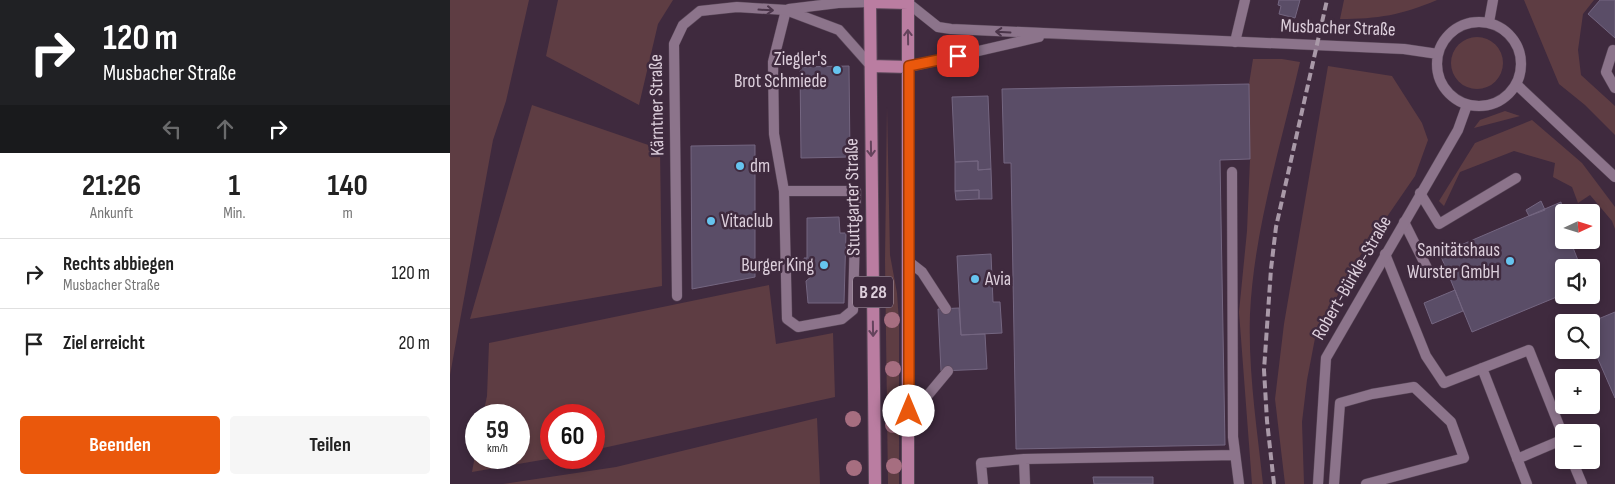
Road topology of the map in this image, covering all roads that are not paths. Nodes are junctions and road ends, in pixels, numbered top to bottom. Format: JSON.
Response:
{"nodes":[{"id":1,"x":1245,"y":0,"type":"edge"},
{"id":2,"x":1493,"y":0,"type":"edge"},
{"id":3,"x":870,"y":1,"type":"edge"},
{"id":4,"x":908,"y":1,"type":"edge"},
{"id":5,"x":786,"y":10,"type":"junction"},
{"id":6,"x":1489,"y":22,"type":"junction"},
{"id":7,"x":1052,"y":34,"type":"junction"},
{"id":8,"x":1235,"y":42,"type":"junction"},
{"id":9,"x":1613,"y":50,"type":"dead end"},
{"id":10,"x":1438,"y":54,"type":"junction"},
{"id":11,"x":871,"y":66,"type":"junction"},
{"id":12,"x":909,"y":66,"type":"junction"},
{"id":13,"x":1516,"y":84,"type":"junction"},
{"id":14,"x":1615,"y":88,"type":"edge"},
{"id":15,"x":1467,"y":105,"type":"junction"},
{"id":16,"x":1232,"y":172,"type":"dead end"},
{"id":17,"x":1615,"y":177,"type":"edge"},
{"id":18,"x":1516,"y":178,"type":"dead end"},
{"id":19,"x":784,"y":191,"type":"junction"},
{"id":20,"x":1420,"y":193,"type":"junction"},
{"id":21,"x":1404,"y":222,"type":"junction"},
{"id":22,"x":1386,"y":254,"type":"junction"},
{"id":23,"x":908,"y":261,"type":"junction"},
{"id":24,"x":1428,"y":270,"type":"dead end"},
{"id":25,"x":677,"y":296,"type":"dead end"},
{"id":26,"x":946,"y":309,"type":"dead end"},
{"id":27,"x":1482,"y":368,"type":"junction"},
{"id":28,"x":948,"y":371,"type":"dead end"},
{"id":29,"x":909,"y":411,"type":"junction"},
{"id":30,"x":1558,"y":424,"type":"edge"},
{"id":31,"x":1555,"y":443,"type":"edge"},
{"id":32,"x":1235,"y":455,"type":"junction"},
{"id":33,"x":1024,"y":459,"type":"junction"},
{"id":34,"x":1518,"y":459,"type":"junction"},
{"id":35,"x":1576,"y":469,"type":"edge"},
{"id":36,"x":875,"y":484,"type":"edge"},
{"id":37,"x":908,"y":484,"type":"edge"},
{"id":38,"x":983,"y":484,"type":"edge"},
{"id":39,"x":1025,"y":484,"type":"edge"},
{"id":40,"x":1239,"y":484,"type":"edge"},
{"id":41,"x":1318,"y":484,"type":"edge"},
{"id":42,"x":1334,"y":484,"type":"edge"},
{"id":43,"x":1366,"y":484,"type":"edge"},
{"id":44,"x":1527,"y":484,"type":"edge"},
{"id":45,"x":1582,"y":484,"type":"edge"}],
"edges":[{"from":1,"to":8,"type":"street"},
{"from":2,"to":6,"type":"street"},
{"from":3,"to":4,"type":"main road"},
{"from":3,"to":5,"type":"street","name":"Kärntner Straße"},
{"from":3,"to":11,"type":"main road","name":"Stuttgarter Straße","number":"B 28"},
{"from":7,"to":4,"type":"street","name":"Musbacher Straße","one_way":true},
{"from":12,"to":4,"type":"main road","number":"B 28","one_way":true},
{"from":5,"to":11,"type":"street","name":"Kärntner Straße"},
{"from":5,"to":19,"type":"street"},
{"from":25,"to":5,"type":"street","name":"Kärntner Straße","one_way":true},
{"from":6,"to":10,"type":"street"},
{"from":6,"to":13,"type":"street"},
{"from":7,"to":8,"type":"street","name":"Musbacher Straße"},
{"from":7,"to":12,"type":"street","name":"Musbacher Straße"},
{"from":8,"to":10,"type":"street","name":"Musbacher Straße"},
{"from":9,"to":14,"type":"street"},
{"from":10,"to":15,"type":"street"},
{"from":11,"to":12,"type":"main road"},
{"from":11,"to":36,"type":"main road","name":"Stuttgarter Straße","number":"B 28","one_way":true},
{"from":12,"to":23,"type":"main road","number":"B 28"},
{"from":13,"to":15,"type":"street"},
{"from":13,"to":17,"type":"street"},
{"from":15,"to":20,"type":"street","name":"Robert-Bürkle-Straße"},
{"from":16,"to":32,"type":"street"},
{"from":18,"to":20,"type":"street"},
{"from":19,"to":19,"type":"street"},
{"from":20,"to":21,"type":"street","name":"Robert-Bürkle-Straße"},
{"from":21,"to":22,"type":"street","name":"Robert-Bürkle-Straße"},
{"from":21,"to":24,"type":"street"},
{"from":22,"to":27,"type":"street"},
{"from":22,"to":41,"type":"street","name":"Robert-Bürkle-Straße"},
{"from":23,"to":26,"type":"street"},
{"from":23,"to":29,"type":"main road","number":"B 28"},
{"from":27,"to":30,"type":"street"},
{"from":27,"to":34,"type":"street"},
{"from":28,"to":29,"type":"street"},
{"from":29,"to":37,"type":"main road","number":"B 28"},
{"from":31,"to":34,"type":"street"},
{"from":32,"to":33,"type":"street"},
{"from":32,"to":40,"type":"street"},
{"from":33,"to":38,"type":"street"},
{"from":33,"to":39,"type":"street"},
{"from":34,"to":44,"type":"street"},
{"from":35,"to":45,"type":"street"},
{"from":42,"to":43,"type":"street"}]}
